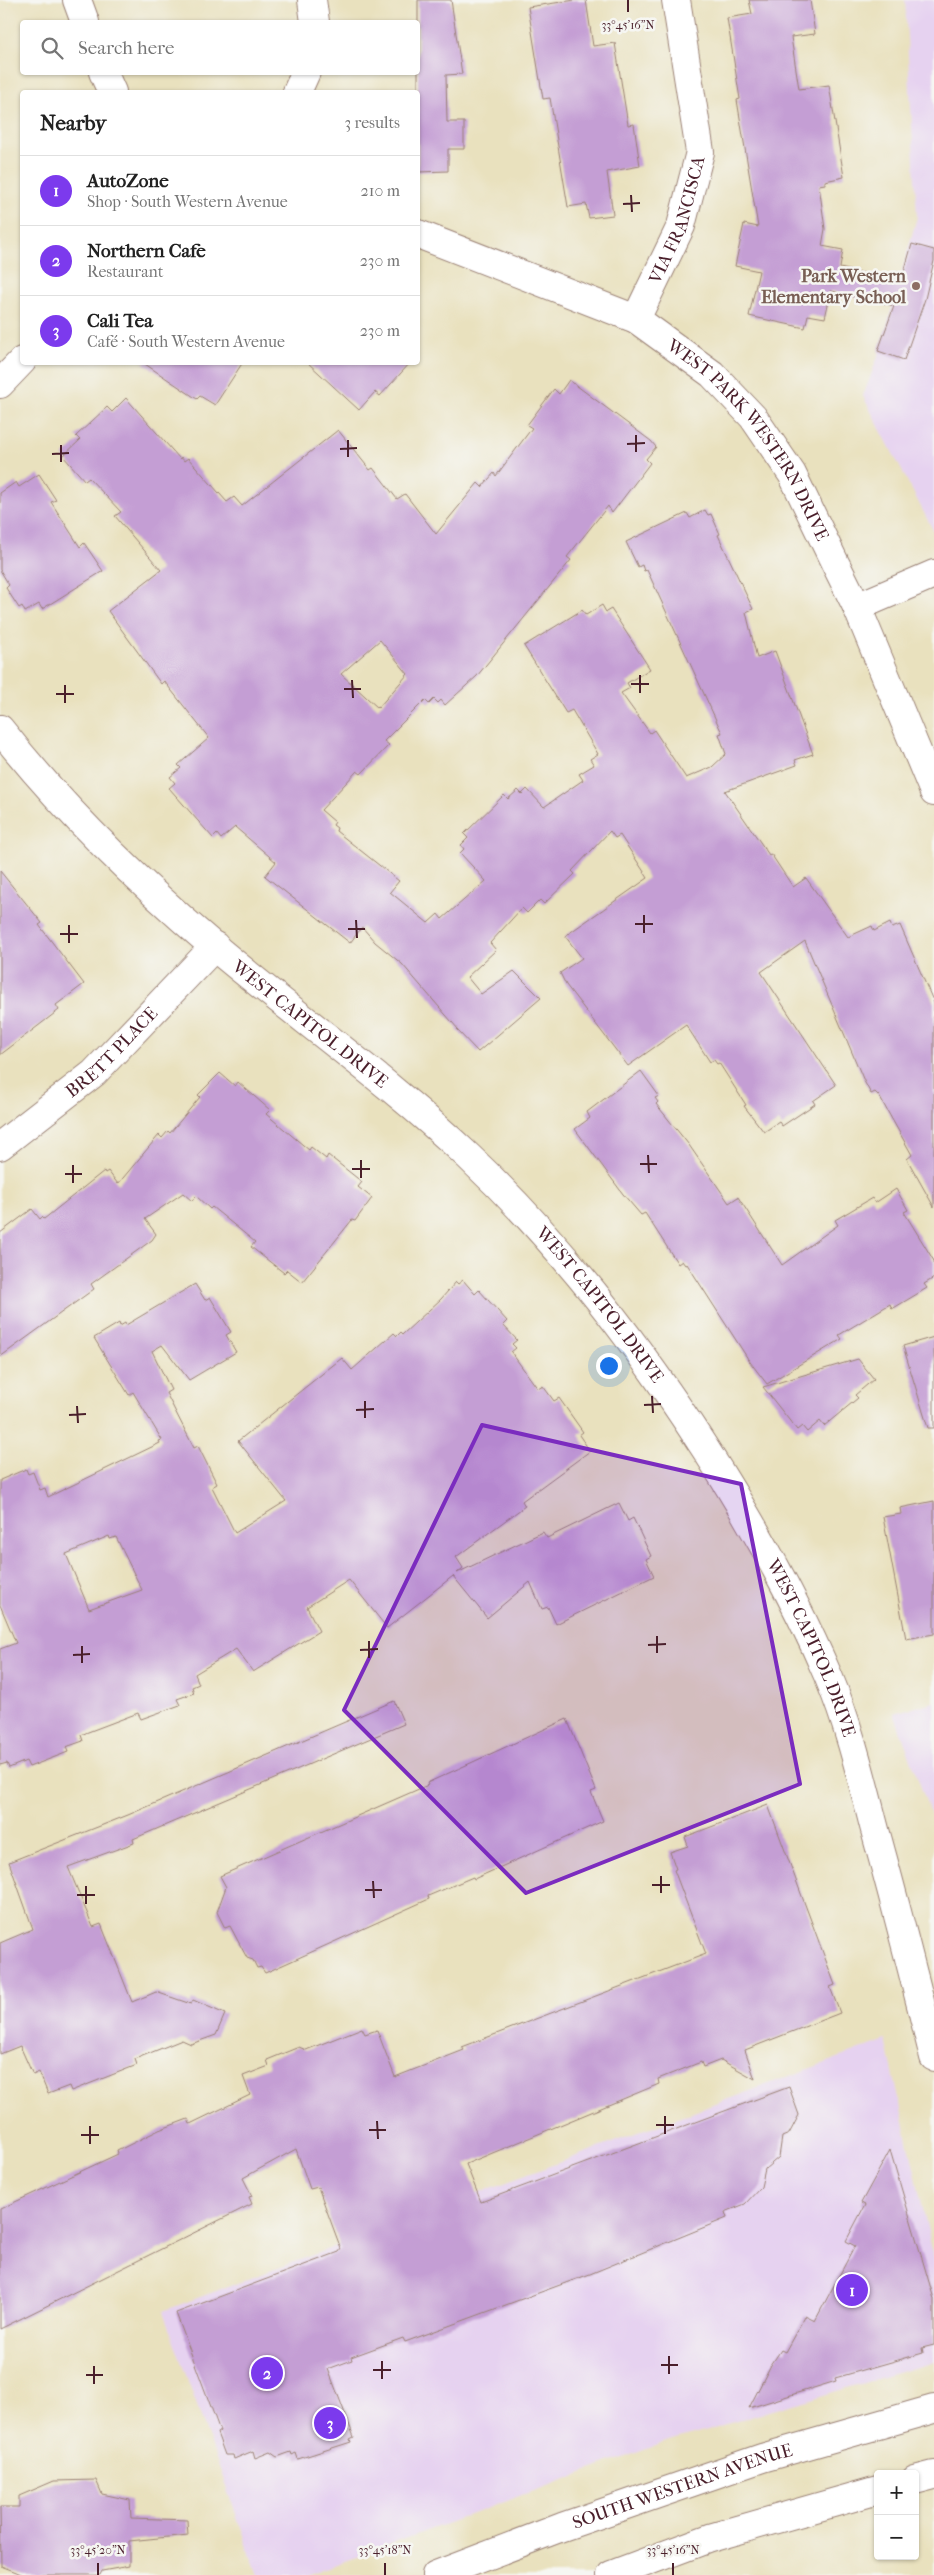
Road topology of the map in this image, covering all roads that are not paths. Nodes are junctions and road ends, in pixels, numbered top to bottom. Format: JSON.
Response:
{"nodes":[{"id":1,"x":77,"y":0,"type":"edge"},
{"id":2,"x":312,"y":0,"type":"edge"},
{"id":3,"x":676,"y":0,"type":"edge"},
{"id":4,"x":84,"y":20,"type":"edge"},
{"id":5,"x":315,"y":20,"type":"edge"},
{"id":6,"x":104,"y":75,"type":"edge"},
{"id":7,"x":305,"y":75,"type":"edge"},
{"id":8,"x":111,"y":90,"type":"edge"},
{"id":9,"x":298,"y":90,"type":"edge"},
{"id":10,"x":420,"y":235,"type":"edge"},
{"id":11,"x":636,"y":319,"type":"junction"},
{"id":12,"x":20,"y":363,"type":"edge"},
{"id":13,"x":0,"y":384,"type":"edge"},
{"id":14,"x":934,"y":574,"type":"edge"},
{"id":15,"x":857,"y":607,"type":"junction"},
{"id":16,"x":0,"y":729,"type":"edge"},
{"id":17,"x":934,"y":792,"type":"edge"},
{"id":18,"x":214,"y":946,"type":"junction"},
{"id":19,"x":0,"y":1146,"type":"edge"},
{"id":20,"x":934,"y":2057,"type":"edge"},
{"id":21,"x":934,"y":2409,"type":"edge"},
{"id":22,"x":934,"y":2475,"type":"edge"},
{"id":23,"x":919,"y":2479,"type":"edge"},
{"id":24,"x":874,"y":2491,"type":"edge"},
{"id":25,"x":436,"y":2575,"type":"edge"},
{"id":26,"x":611,"y":2575,"type":"edge"}],
"edges":[{"from":1,"to":4,"type":"street"},
{"from":2,"to":5,"type":"street"},
{"from":3,"to":11,"type":"street","name":"VIA FRANCISCA"},
{"from":6,"to":8,"type":"street"},
{"from":7,"to":9,"type":"street"},
{"from":10,"to":11,"type":"street","name":"WEST PARK WESTERN DRIVE"},
{"from":11,"to":15,"type":"street","name":"WEST PARK WESTERN DRIVE"},
{"from":12,"to":13,"type":"street"},
{"from":14,"to":15,"type":"street"},
{"from":15,"to":17,"type":"street","name":"WEST PARK WESTERN DRIVE"},
{"from":16,"to":18,"type":"street","name":"WEST CAPITOL DRIVE"},
{"from":18,"to":19,"type":"street","name":"BRETT PLACE"},
{"from":18,"to":20,"type":"street","name":"WEST CAPITOL DRIVE"},
{"from":21,"to":25,"type":"street","name":"SOUTH WESTERN AVENUE"},
{"from":22,"to":23,"type":"street"},
{"from":24,"to":26,"type":"street"}]}
